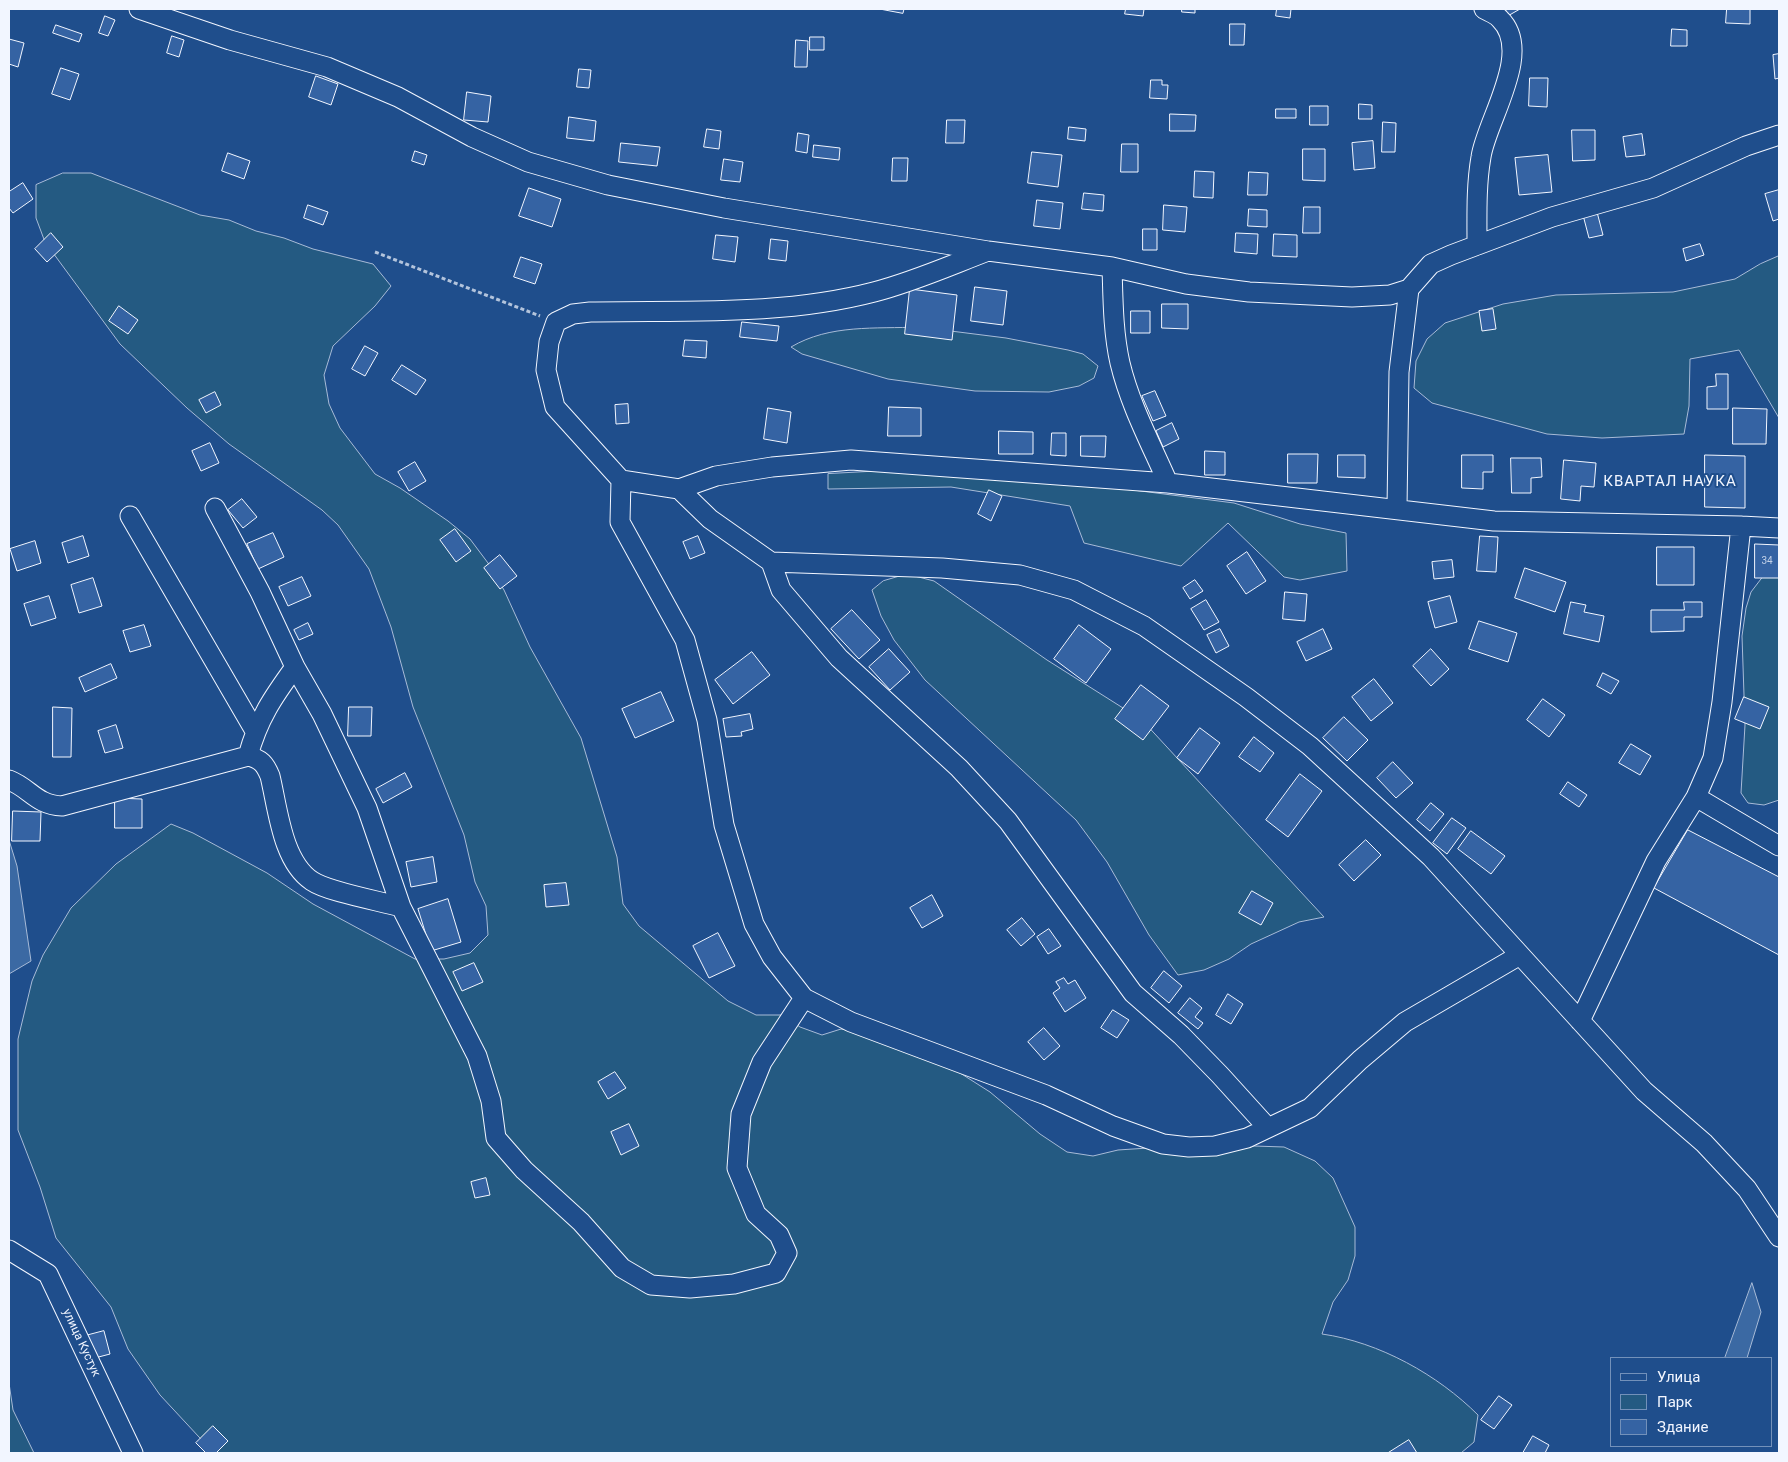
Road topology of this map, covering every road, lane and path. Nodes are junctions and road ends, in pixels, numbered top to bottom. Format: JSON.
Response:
{"nodes":[{"id":1,"x":139,"y":9,"type":"edge"},
{"id":2,"x":1484,"y":9,"type":"edge"},
{"id":3,"x":1779,"y":135,"type":"edge"},
{"id":4,"x":1476,"y":245,"type":"junction"},
{"id":5,"x":988,"y":251,"type":"junction"},
{"id":6,"x":375,"y":252,"type":"dead end"},
{"id":7,"x":1112,"y":267,"type":"junction"},
{"id":8,"x":1409,"y":288,"type":"junction"},
{"id":9,"x":556,"y":322,"type":"junction"},
{"id":10,"x":621,"y":480,"type":"junction"},
{"id":11,"x":1168,"y":483,"type":"junction"},
{"id":12,"x":679,"y":489,"type":"junction"},
{"id":13,"x":215,"y":508,"type":"dead end"},
{"id":14,"x":1398,"y":508,"type":"junction"},
{"id":15,"x":130,"y":516,"type":"dead end"},
{"id":16,"x":1741,"y":526,"type":"junction"},
{"id":17,"x":1779,"y":528,"type":"edge"},
{"id":18,"x":771,"y":562,"type":"junction"},
{"id":19,"x":295,"y":667,"type":"junction"},
{"id":20,"x":254,"y":731,"type":"junction"},
{"id":21,"x":248,"y":756,"type":"junction"},
{"id":22,"x":9,"y":780,"type":"edge"},
{"id":23,"x":1696,"y":797,"type":"junction"},
{"id":24,"x":1779,"y":846,"type":"edge"},
{"id":25,"x":401,"y":907,"type":"junction"},
{"id":26,"x":1520,"y":955,"type":"junction"},
{"id":27,"x":804,"y":998,"type":"junction"},
{"id":28,"x":1580,"y":1021,"type":"junction"},
{"id":29,"x":1268,"y":1128,"type":"junction"},
{"id":30,"x":1779,"y":1237,"type":"edge"},
{"id":31,"x":9,"y":1250,"type":"edge"},
{"id":32,"x":132,"y":1453,"type":"edge"}],
"edges":[{"from":1,"to":5,"type":"street"},
{"from":2,"to":4,"type":"street"},
{"from":3,"to":4,"type":"street"},
{"from":4,"to":8,"type":"street"},
{"from":5,"to":7,"type":"street"},
{"from":5,"to":9,"type":"street"},
{"from":6,"to":9,"type":"path"},
{"from":7,"to":8,"type":"street"},
{"from":7,"to":11,"type":"street"},
{"from":8,"to":14,"type":"street"},
{"from":9,"to":10,"type":"street"},
{"from":10,"to":12,"type":"street"},
{"from":10,"to":27,"type":"street"},
{"from":11,"to":12,"type":"street"},
{"from":11,"to":14,"type":"street"},
{"from":12,"to":18,"type":"street"},
{"from":13,"to":19,"type":"street"},
{"from":14,"to":16,"type":"street"},
{"from":15,"to":20,"type":"street"},
{"from":16,"to":17,"type":"street"},
{"from":16,"to":23,"type":"street"},
{"from":18,"to":26,"type":"street"},
{"from":18,"to":29,"type":"street"},
{"from":19,"to":20,"type":"street"},
{"from":19,"to":25,"type":"street"},
{"from":20,"to":21,"type":"street"},
{"from":21,"to":22,"type":"street"},
{"from":21,"to":25,"type":"street"},
{"from":23,"to":24,"type":"street"},
{"from":23,"to":28,"type":"street"},
{"from":25,"to":27,"type":"street"},
{"from":26,"to":28,"type":"street"},
{"from":26,"to":29,"type":"street"},
{"from":27,"to":29,"type":"street"},
{"from":28,"to":30,"type":"street"},
{"from":31,"to":32,"type":"street","name":"улица Кустук"}]}
